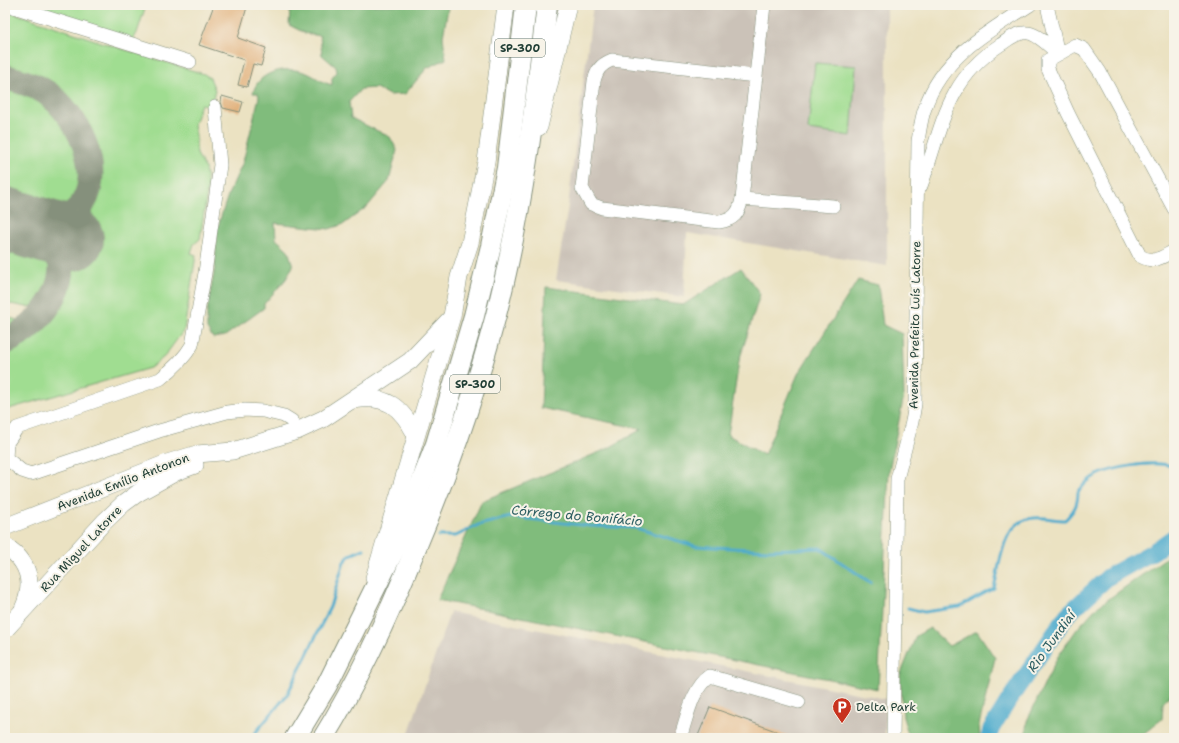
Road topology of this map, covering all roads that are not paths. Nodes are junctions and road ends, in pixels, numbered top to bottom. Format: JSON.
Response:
{"nodes":[{"id":1,"x":7,"y":5,"type":"edge"},
{"id":2,"x":506,"y":5,"type":"edge"},
{"id":3,"x":526,"y":5,"type":"edge"},
{"id":4,"x":547,"y":5,"type":"edge"},
{"id":5,"x":568,"y":5,"type":"edge"},
{"id":6,"x":764,"y":5,"type":"edge"},
{"id":7,"x":1030,"y":5,"type":"edge"},
{"id":8,"x":1047,"y":5,"type":"edge"},
{"id":9,"x":1058,"y":54,"type":"junction"},
{"id":10,"x":190,"y":62,"type":"dead end"},
{"id":11,"x":756,"y":76,"type":"junction"},
{"id":12,"x":215,"y":107,"type":"dead end"},
{"id":13,"x":917,"y":197,"type":"junction"},
{"id":14,"x":742,"y":199,"type":"junction"},
{"id":15,"x":833,"y":206,"type":"dead end"},
{"id":16,"x":1174,"y":209,"type":"edge"},
{"id":17,"x":514,"y":225,"type":"junction"},
{"id":18,"x":1174,"y":251,"type":"edge"},
{"id":19,"x":452,"y":316,"type":"junction"},
{"id":20,"x":353,"y":400,"type":"junction"},
{"id":21,"x":297,"y":431,"type":"junction"},
{"id":22,"x":416,"y":435,"type":"junction"},
{"id":23,"x":233,"y":451,"type":"junction"},
{"id":24,"x":441,"y":487,"type":"junction"},
{"id":25,"x":5,"y":527,"type":"edge"},
{"id":26,"x":5,"y":546,"type":"edge"},
{"id":27,"x":369,"y":599,"type":"junction"},
{"id":28,"x":21,"y":615,"type":"junction"},
{"id":29,"x":5,"y":630,"type":"edge"},
{"id":30,"x":799,"y":702,"type":"dead end"},
{"id":31,"x":295,"y":738,"type":"edge"},
{"id":32,"x":323,"y":738,"type":"edge"},
{"id":33,"x":334,"y":738,"type":"edge"},
{"id":34,"x":680,"y":738,"type":"edge"},
{"id":35,"x":893,"y":738,"type":"edge"}],
"edges":[{"from":1,"to":10,"type":"street"},
{"from":2,"to":19,"type":"main road"},
{"from":3,"to":27,"type":"highway","number":"SP-300"},
{"from":4,"to":17,"type":"highway","number":"SP-300"},
{"from":5,"to":17,"type":"main road"},
{"from":6,"to":11,"type":"street"},
{"from":7,"to":13,"type":"street","name":"Avenida Prefeito Luís Latorre"},
{"from":8,"to":9,"type":"street"},
{"from":9,"to":13,"type":"street"},
{"from":9,"to":16,"type":"street"},
{"from":9,"to":18,"type":"street"},
{"from":11,"to":14,"type":"street"},
{"from":11,"to":14,"type":"street"},
{"from":12,"to":21,"type":"street"},
{"from":13,"to":35,"type":"street","name":"Avenida Prefeito Luís Latorre"},
{"from":14,"to":15,"type":"street"},
{"from":17,"to":24,"type":"highway","number":"SP-300"},
{"from":19,"to":20,"type":"main road","name":"Avenida Emílio Antonon"},
{"from":19,"to":22,"type":"main road"},
{"from":20,"to":21,"type":"main road","name":"Avenida Emílio Antonon"},
{"from":20,"to":22,"type":"main road"},
{"from":21,"to":23,"type":"main road","name":"Avenida Emílio Antonon"},
{"from":22,"to":27,"type":"main road"},
{"from":23,"to":25,"type":"main road","name":"Avenida Emílio Antonon"},
{"from":23,"to":28,"type":"main road","name":"Rua Miguel Latorre"},
{"from":24,"to":32,"type":"highway","number":"SP-300"},
{"from":24,"to":33,"type":"highway"},
{"from":26,"to":28,"type":"main road"},
{"from":27,"to":31,"type":"highway","number":"SP-300"},
{"from":28,"to":29,"type":"main road","name":"Rua Miguel Latorre"},
{"from":30,"to":34,"type":"street"}]}
